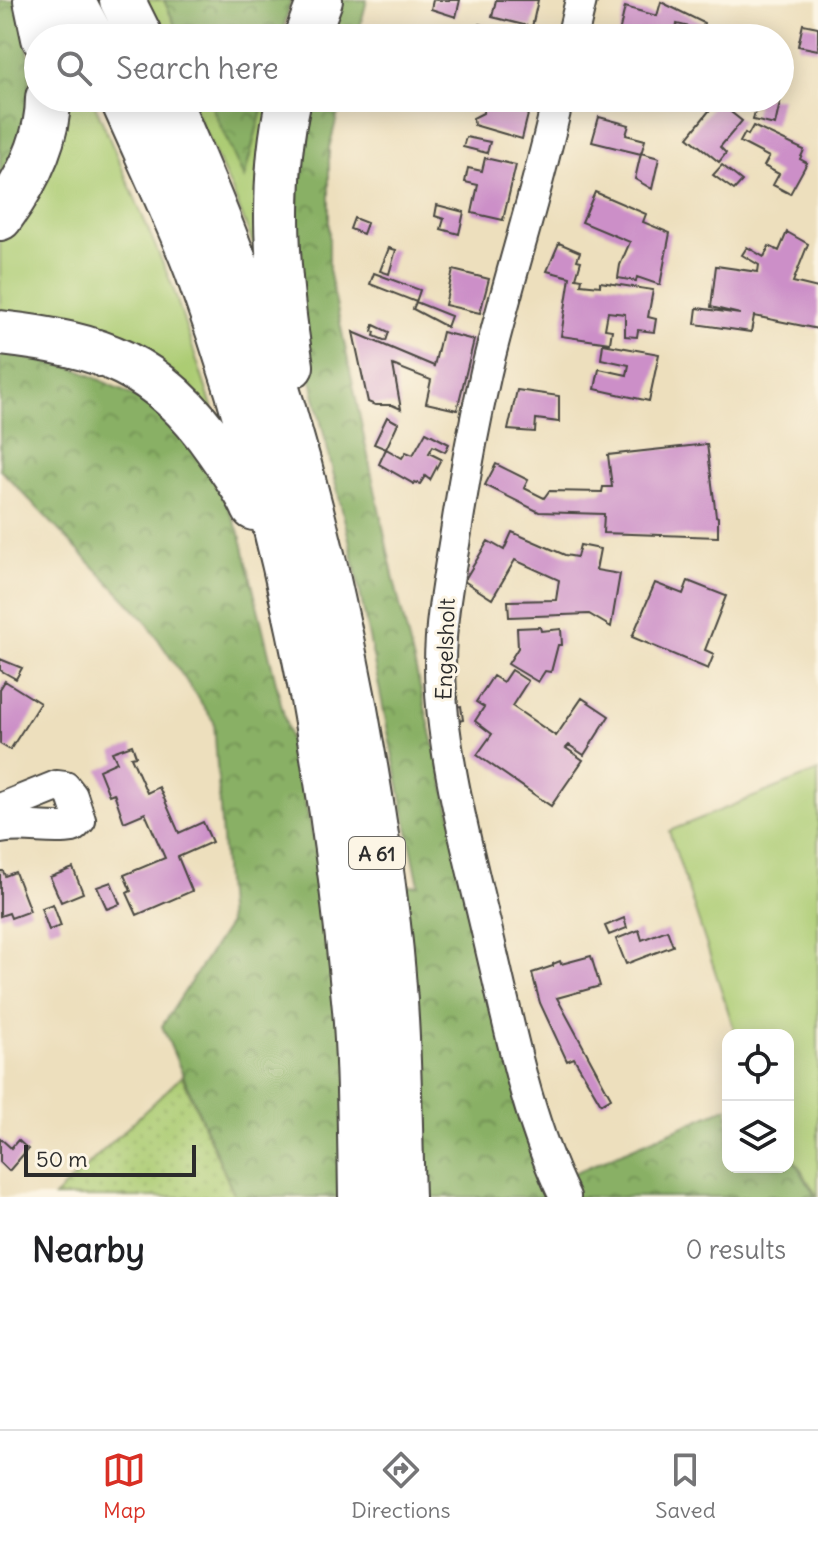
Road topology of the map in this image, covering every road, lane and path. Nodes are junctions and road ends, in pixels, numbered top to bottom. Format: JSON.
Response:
{"nodes":[{"id":1,"x":36,"y":0,"type":"edge"},
{"id":2,"x":72,"y":0,"type":"edge"},
{"id":3,"x":122,"y":0,"type":"edge"},
{"id":4,"x":320,"y":0,"type":"edge"},
{"id":5,"x":581,"y":0,"type":"edge"},
{"id":6,"x":41,"y":24,"type":"edge"},
{"id":7,"x":85,"y":24,"type":"edge"},
{"id":8,"x":134,"y":24,"type":"edge"},
{"id":9,"x":311,"y":24,"type":"edge"},
{"id":10,"x":575,"y":24,"type":"edge"},
{"id":11,"x":46,"y":112,"type":"edge"},
{"id":12,"x":128,"y":112,"type":"edge"},
{"id":13,"x":173,"y":112,"type":"edge"},
{"id":14,"x":287,"y":112,"type":"edge"},
{"id":15,"x":555,"y":112,"type":"edge"},
{"id":16,"x":0,"y":218,"type":"edge"},
{"id":17,"x":0,"y":333,"type":"edge"},
{"id":18,"x":313,"y":515,"type":"junction"},
{"id":19,"x":293,"y":598,"type":"junction"},
{"id":20,"x":0,"y":809,"type":"edge"},
{"id":21,"x":0,"y":828,"type":"edge"},
{"id":22,"x":361,"y":1197,"type":"edge"},
{"id":23,"x":402,"y":1197,"type":"edge"},
{"id":24,"x":565,"y":1197,"type":"edge"}],
"edges":[{"from":1,"to":6,"type":"highway"},
{"from":2,"to":7,"type":"highway"},
{"from":3,"to":8,"type":"highway"},
{"from":4,"to":9,"type":"highway"},
{"from":5,"to":10,"type":"street"},
{"from":11,"to":16,"type":"highway"},
{"from":12,"to":19,"type":"highway","number":"A 61"},
{"from":13,"to":18,"type":"highway","number":"A 61"},
{"from":14,"to":18,"type":"highway"},
{"from":15,"to":24,"type":"street","name":"Engelsholt"},
{"from":17,"to":19,"type":"highway"},
{"from":18,"to":23,"type":"highway","number":"A 61"},
{"from":19,"to":22,"type":"highway","number":"A 61"},
{"from":20,"to":21,"type":"street"}]}
